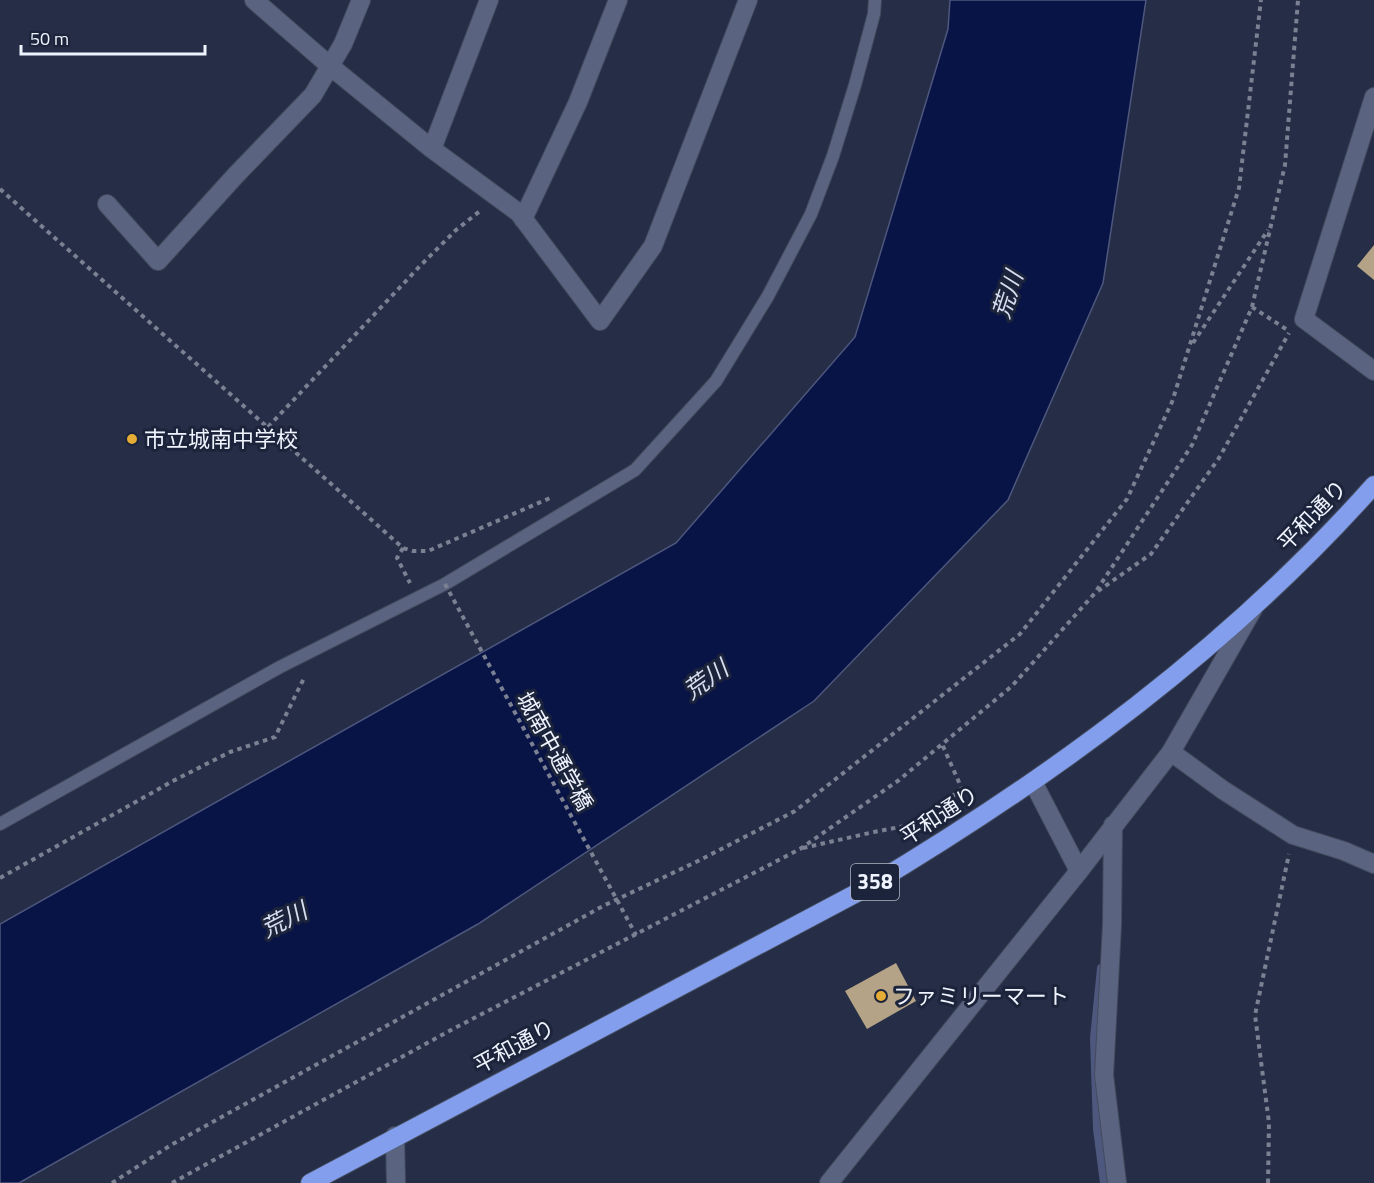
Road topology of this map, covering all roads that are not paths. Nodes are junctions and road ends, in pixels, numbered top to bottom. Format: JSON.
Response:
{"nodes":[{"id":1,"x":254,"y":0,"type":"edge"},
{"id":2,"x":361,"y":0,"type":"edge"},
{"id":3,"x":489,"y":0,"type":"edge"},
{"id":4,"x":618,"y":0,"type":"edge"},
{"id":5,"x":748,"y":0,"type":"edge"},
{"id":6,"x":875,"y":0,"type":"edge"},
{"id":7,"x":330,"y":66,"type":"junction"},
{"id":8,"x":1374,"y":97,"type":"edge"},
{"id":9,"x":432,"y":148,"type":"junction"},
{"id":10,"x":107,"y":204,"type":"dead end"},
{"id":11,"x":523,"y":219,"type":"junction"},
{"id":12,"x":1374,"y":371,"type":"edge"},
{"id":13,"x":1374,"y":485,"type":"edge"},
{"id":14,"x":1253,"y":609,"type":"junction"},
{"id":15,"x":1171,"y":752,"type":"junction"},
{"id":16,"x":1033,"y":782,"type":"junction"},
{"id":17,"x":0,"y":824,"type":"edge"},
{"id":18,"x":1113,"y":825,"type":"junction"},
{"id":19,"x":1374,"y":864,"type":"edge"},
{"id":20,"x":1079,"y":871,"type":"junction"},
{"id":21,"x":395,"y":1136,"type":"junction"},
{"id":22,"x":310,"y":1183,"type":"edge"},
{"id":23,"x":396,"y":1183,"type":"edge"},
{"id":24,"x":829,"y":1183,"type":"edge"},
{"id":25,"x":1117,"y":1183,"type":"edge"}],
"edges":[{"from":1,"to":7,"type":"street"},
{"from":2,"to":7,"type":"street"},
{"from":3,"to":9,"type":"street"},
{"from":4,"to":11,"type":"street"},
{"from":5,"to":11,"type":"street"},
{"from":6,"to":17,"type":"lane"},
{"from":7,"to":9,"type":"street"},
{"from":7,"to":10,"type":"street"},
{"from":8,"to":12,"type":"street"},
{"from":9,"to":11,"type":"street"},
{"from":13,"to":14,"type":"highway","name":"平和通り","number":"358"},
{"from":14,"to":15,"type":"street"},
{"from":14,"to":16,"type":"highway","name":"平和通り","number":"358"},
{"from":15,"to":18,"type":"street"},
{"from":15,"to":19,"type":"street"},
{"from":16,"to":20,"type":"street"},
{"from":16,"to":21,"type":"highway","name":"平和通り","number":"358"},
{"from":18,"to":20,"type":"street"},
{"from":18,"to":25,"type":"street"},
{"from":20,"to":24,"type":"street"},
{"from":21,"to":22,"type":"highway","name":"平和通り","number":"358"},
{"from":21,"to":23,"type":"street"}]}
